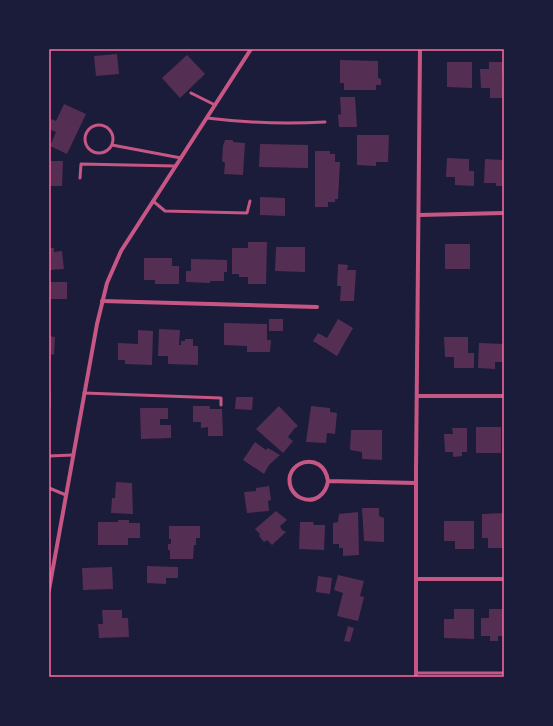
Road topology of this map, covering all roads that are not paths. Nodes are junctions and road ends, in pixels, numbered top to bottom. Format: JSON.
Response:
{"nodes":[{"id":1,"x":250,"y":49,"type":"edge"},
{"id":2,"x":420,"y":49,"type":"edge"},
{"id":3,"x":192,"y":93,"type":"dead end"},
{"id":4,"x":215,"y":105,"type":"junction"},
{"id":5,"x":207,"y":118,"type":"junction"},
{"id":6,"x":324,"y":122,"type":"dead end"},
{"id":7,"x":112,"y":145,"type":"junction"},
{"id":8,"x":181,"y":158,"type":"junction"},
{"id":9,"x":175,"y":166,"type":"junction"},
{"id":10,"x":80,"y":178,"type":"dead end"},
{"id":11,"x":153,"y":201,"type":"junction"},
{"id":12,"x":250,"y":201,"type":"dead end"},
{"id":13,"x":504,"y":213,"type":"edge"},
{"id":14,"x":419,"y":215,"type":"junction"},
{"id":15,"x":102,"y":301,"type":"junction"},
{"id":16,"x":317,"y":307,"type":"dead end"},
{"id":17,"x":84,"y":393,"type":"junction"},
{"id":18,"x":417,"y":396,"type":"junction"},
{"id":19,"x":504,"y":396,"type":"edge"},
{"id":20,"x":221,"y":405,"type":"dead end"},
{"id":21,"x":73,"y":455,"type":"junction"},
{"id":22,"x":49,"y":456,"type":"edge"},
{"id":23,"x":328,"y":481,"type":"junction"},
{"id":24,"x":416,"y":483,"type":"junction"},
{"id":25,"x":49,"y":488,"type":"edge"},
{"id":26,"x":66,"y":495,"type":"junction"},
{"id":27,"x":416,"y":579,"type":"junction"},
{"id":28,"x":504,"y":579,"type":"edge"},
{"id":29,"x":49,"y":590,"type":"edge"},
{"id":30,"x":504,"y":673,"type":"edge"},
{"id":31,"x":416,"y":675,"type":"edge"}],
"edges":[{"from":1,"to":4,"type":"street"},
{"from":2,"to":14,"type":"street"},
{"from":3,"to":4,"type":"lane"},
{"from":4,"to":5,"type":"street"},
{"from":5,"to":6,"type":"lane"},
{"from":5,"to":8,"type":"street"},
{"from":7,"to":7,"type":"lane"},
{"from":7,"to":8,"type":"lane"},
{"from":8,"to":9,"type":"street"},
{"from":9,"to":10,"type":"lane"},
{"from":9,"to":11,"type":"street"},
{"from":11,"to":12,"type":"lane"},
{"from":11,"to":15,"type":"street"},
{"from":13,"to":14,"type":"street"},
{"from":14,"to":18,"type":"street"},
{"from":15,"to":16,"type":"street"},
{"from":15,"to":17,"type":"street"},
{"from":17,"to":20,"type":"lane"},
{"from":17,"to":21,"type":"street"},
{"from":18,"to":19,"type":"street"},
{"from":18,"to":24,"type":"street"},
{"from":21,"to":22,"type":"lane"},
{"from":21,"to":26,"type":"street"},
{"from":23,"to":23,"type":"street"},
{"from":23,"to":24,"type":"street"},
{"from":24,"to":27,"type":"street"},
{"from":25,"to":26,"type":"lane"},
{"from":26,"to":29,"type":"street"},
{"from":27,"to":28,"type":"street"},
{"from":27,"to":31,"type":"street"},
{"from":30,"to":31,"type":"lane"}]}
